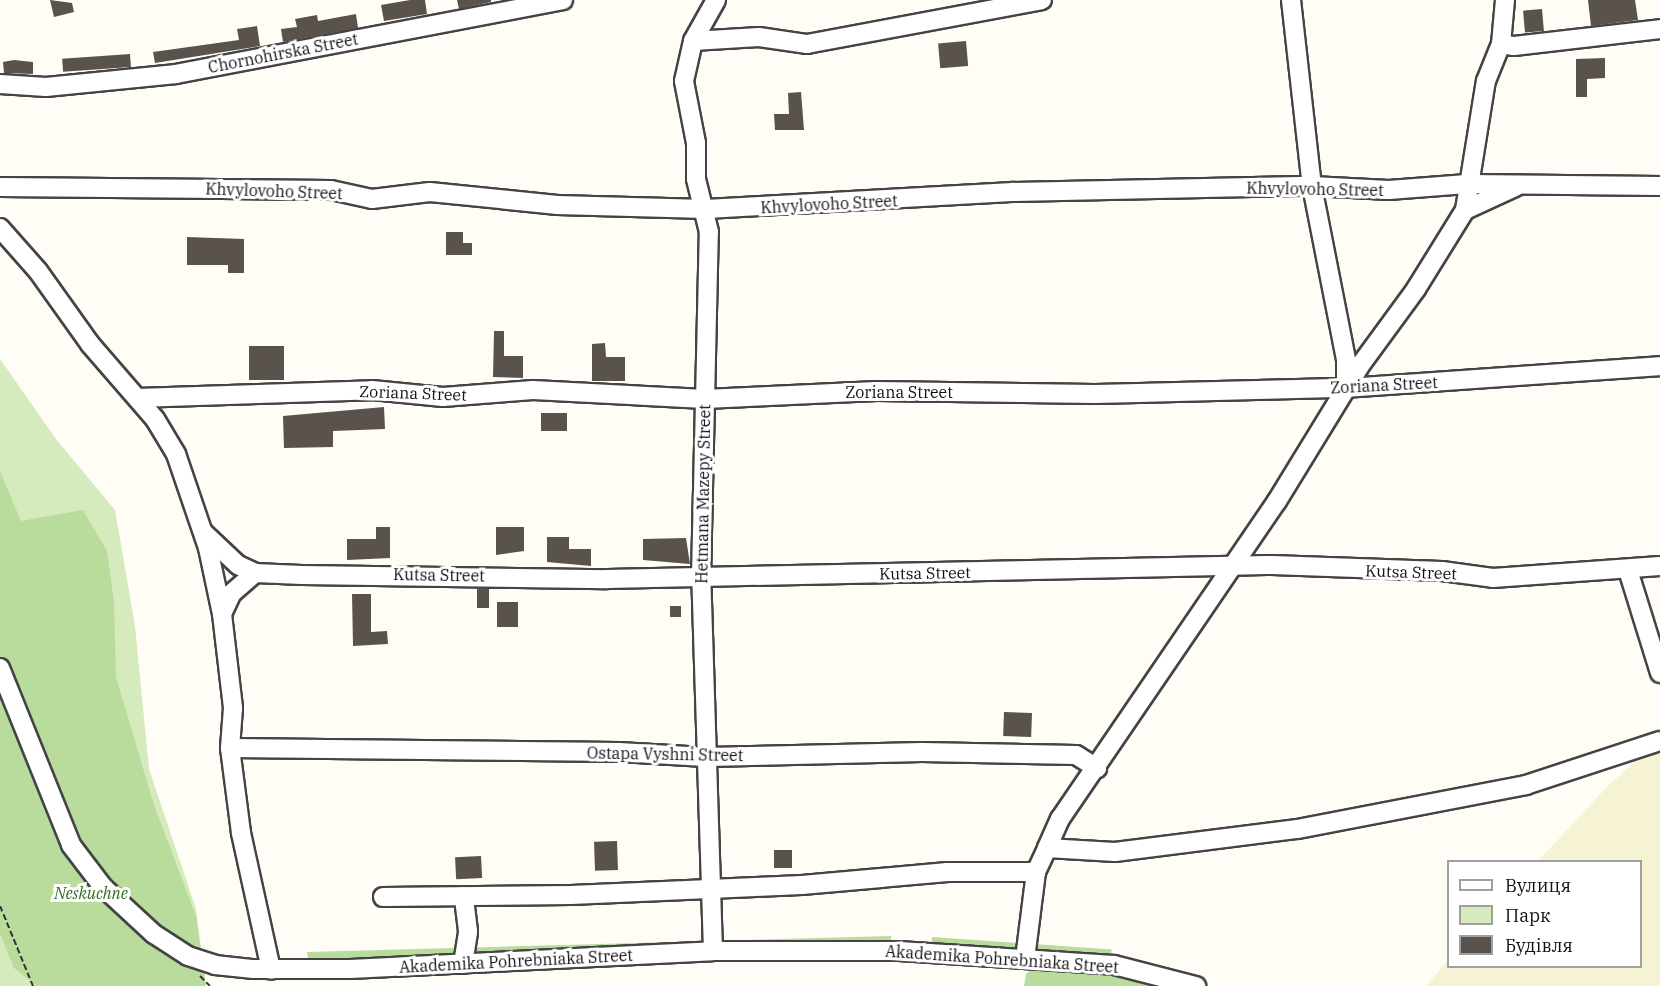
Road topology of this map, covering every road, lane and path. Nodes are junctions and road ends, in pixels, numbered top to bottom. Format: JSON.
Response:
{"nodes":[{"id":1,"x":563,"y":0,"type":"edge"},
{"id":2,"x":716,"y":0,"type":"edge"},
{"id":3,"x":1042,"y":0,"type":"edge"},
{"id":4,"x":1291,"y":0,"type":"edge"},
{"id":5,"x":1505,"y":0,"type":"edge"},
{"id":6,"x":1660,"y":29,"type":"edge"},
{"id":7,"x":693,"y":41,"type":"junction"},
{"id":8,"x":1501,"y":44,"type":"junction"},
{"id":9,"x":0,"y":84,"type":"edge"},
{"id":10,"x":1467,"y":184,"type":"junction"},
{"id":11,"x":1520,"y":184,"type":"junction"},
{"id":12,"x":1312,"y":186,"type":"junction"},
{"id":13,"x":1660,"y":186,"type":"edge"},
{"id":14,"x":0,"y":187,"type":"edge"},
{"id":15,"x":706,"y":209,"type":"junction"},
{"id":16,"x":1465,"y":210,"type":"junction"},
{"id":17,"x":0,"y":228,"type":"edge"},
{"id":18,"x":1660,"y":366,"type":"edge"},
{"id":19,"x":1346,"y":388,"type":"junction"},
{"id":20,"x":137,"y":398,"type":"junction"},
{"id":21,"x":705,"y":399,"type":"junction"},
{"id":22,"x":204,"y":533,"type":"junction"},
{"id":23,"x":1660,"y":566,"type":"edge"},
{"id":24,"x":1230,"y":568,"type":"junction"},
{"id":25,"x":1628,"y":570,"type":"junction"},
{"id":26,"x":255,"y":573,"type":"junction"},
{"id":27,"x":701,"y":577,"type":"junction"},
{"id":28,"x":222,"y":614,"type":"junction"},
{"id":29,"x":0,"y":668,"type":"edge"},
{"id":30,"x":1660,"y":673,"type":"edge"},
{"id":31,"x":1660,"y":741,"type":"edge"},
{"id":32,"x":230,"y":748,"type":"junction"},
{"id":33,"x":705,"y":757,"type":"junction"},
{"id":34,"x":1096,"y":768,"type":"junction"},
{"id":35,"x":1047,"y":848,"type":"junction"},
{"id":36,"x":1036,"y":872,"type":"junction"},
{"id":37,"x":708,"y":889,"type":"junction"},
{"id":38,"x":464,"y":896,"type":"junction"},
{"id":39,"x":383,"y":897,"type":"dead end"},
{"id":40,"x":0,"y":906,"type":"edge"},
{"id":41,"x":712,"y":951,"type":"junction"},
{"id":42,"x":1025,"y":959,"type":"junction"},
{"id":43,"x":463,"y":964,"type":"junction"},
{"id":44,"x":271,"y":970,"type":"junction"},
{"id":45,"x":33,"y":986,"type":"edge"},
{"id":46,"x":1196,"y":986,"type":"edge"}],
"edges":[{"from":1,"to":9,"type":"street","name":"Chornohirska Street"},
{"from":2,"to":7,"type":"street","name":"Hetmana Mazepy Street"},
{"from":3,"to":7,"type":"street"},
{"from":4,"to":12,"type":"street"},
{"from":5,"to":8,"type":"street"},
{"from":6,"to":8,"type":"street"},
{"from":7,"to":15,"type":"street","name":"Hetmana Mazepy Street"},
{"from":8,"to":10,"type":"street"},
{"from":10,"to":11,"type":"street","name":"Khvylovoho Street"},
{"from":10,"to":12,"type":"street","name":"Khvylovoho Street"},
{"from":10,"to":16,"type":"street"},
{"from":11,"to":13,"type":"street","name":"Khvylovoho Street"},
{"from":11,"to":16,"type":"street"},
{"from":12,"to":15,"type":"street","name":"Khvylovoho Street"},
{"from":12,"to":19,"type":"street"},
{"from":14,"to":15,"type":"street","name":"Khvylovoho Street"},
{"from":15,"to":21,"type":"street","name":"Hetmana Mazepy Street"},
{"from":16,"to":19,"type":"street"},
{"from":17,"to":20,"type":"street"},
{"from":18,"to":19,"type":"street","name":"Zoriana Street"},
{"from":19,"to":21,"type":"street","name":"Zoriana Street"},
{"from":19,"to":24,"type":"street"},
{"from":20,"to":21,"type":"street","name":"Zoriana Street"},
{"from":20,"to":22,"type":"street"},
{"from":21,"to":27,"type":"street","name":"Hetmana Mazepy Street"},
{"from":22,"to":26,"type":"street"},
{"from":22,"to":28,"type":"street"},
{"from":23,"to":25,"type":"street","name":"Kutsa Street"},
{"from":24,"to":25,"type":"street","name":"Kutsa Street"},
{"from":24,"to":27,"type":"street","name":"Kutsa Street"},
{"from":24,"to":34,"type":"street"},
{"from":25,"to":30,"type":"street"},
{"from":26,"to":27,"type":"street","name":"Kutsa Street"},
{"from":26,"to":28,"type":"street"},
{"from":27,"to":33,"type":"street","name":"Hetmana Mazepy Street"},
{"from":28,"to":32,"type":"street"},
{"from":29,"to":44,"type":"street","name":"Akademika Pohrebniaka Street"},
{"from":31,"to":35,"type":"street"},
{"from":32,"to":33,"type":"street","name":"Ostapa Vyshni Street"},
{"from":32,"to":44,"type":"street"},
{"from":33,"to":34,"type":"street","name":"Ostapa Vyshni Street"},
{"from":33,"to":37,"type":"street","name":"Hetmana Mazepy Street"},
{"from":34,"to":35,"type":"street"},
{"from":35,"to":36,"type":"street"},
{"from":36,"to":37,"type":"street"},
{"from":36,"to":42,"type":"street"},
{"from":37,"to":38,"type":"street"},
{"from":37,"to":41,"type":"street","name":"Hetmana Mazepy Street"},
{"from":38,"to":39,"type":"street"},
{"from":38,"to":43,"type":"street"},
{"from":40,"to":45,"type":"path"},
{"from":41,"to":42,"type":"street","name":"Akademika Pohrebniaka Street"},
{"from":41,"to":43,"type":"street","name":"Akademika Pohrebniaka Street"},
{"from":42,"to":46,"type":"street","name":"Akademika Pohrebniaka Street"},
{"from":43,"to":44,"type":"street","name":"Akademika Pohrebniaka Street"}]}
